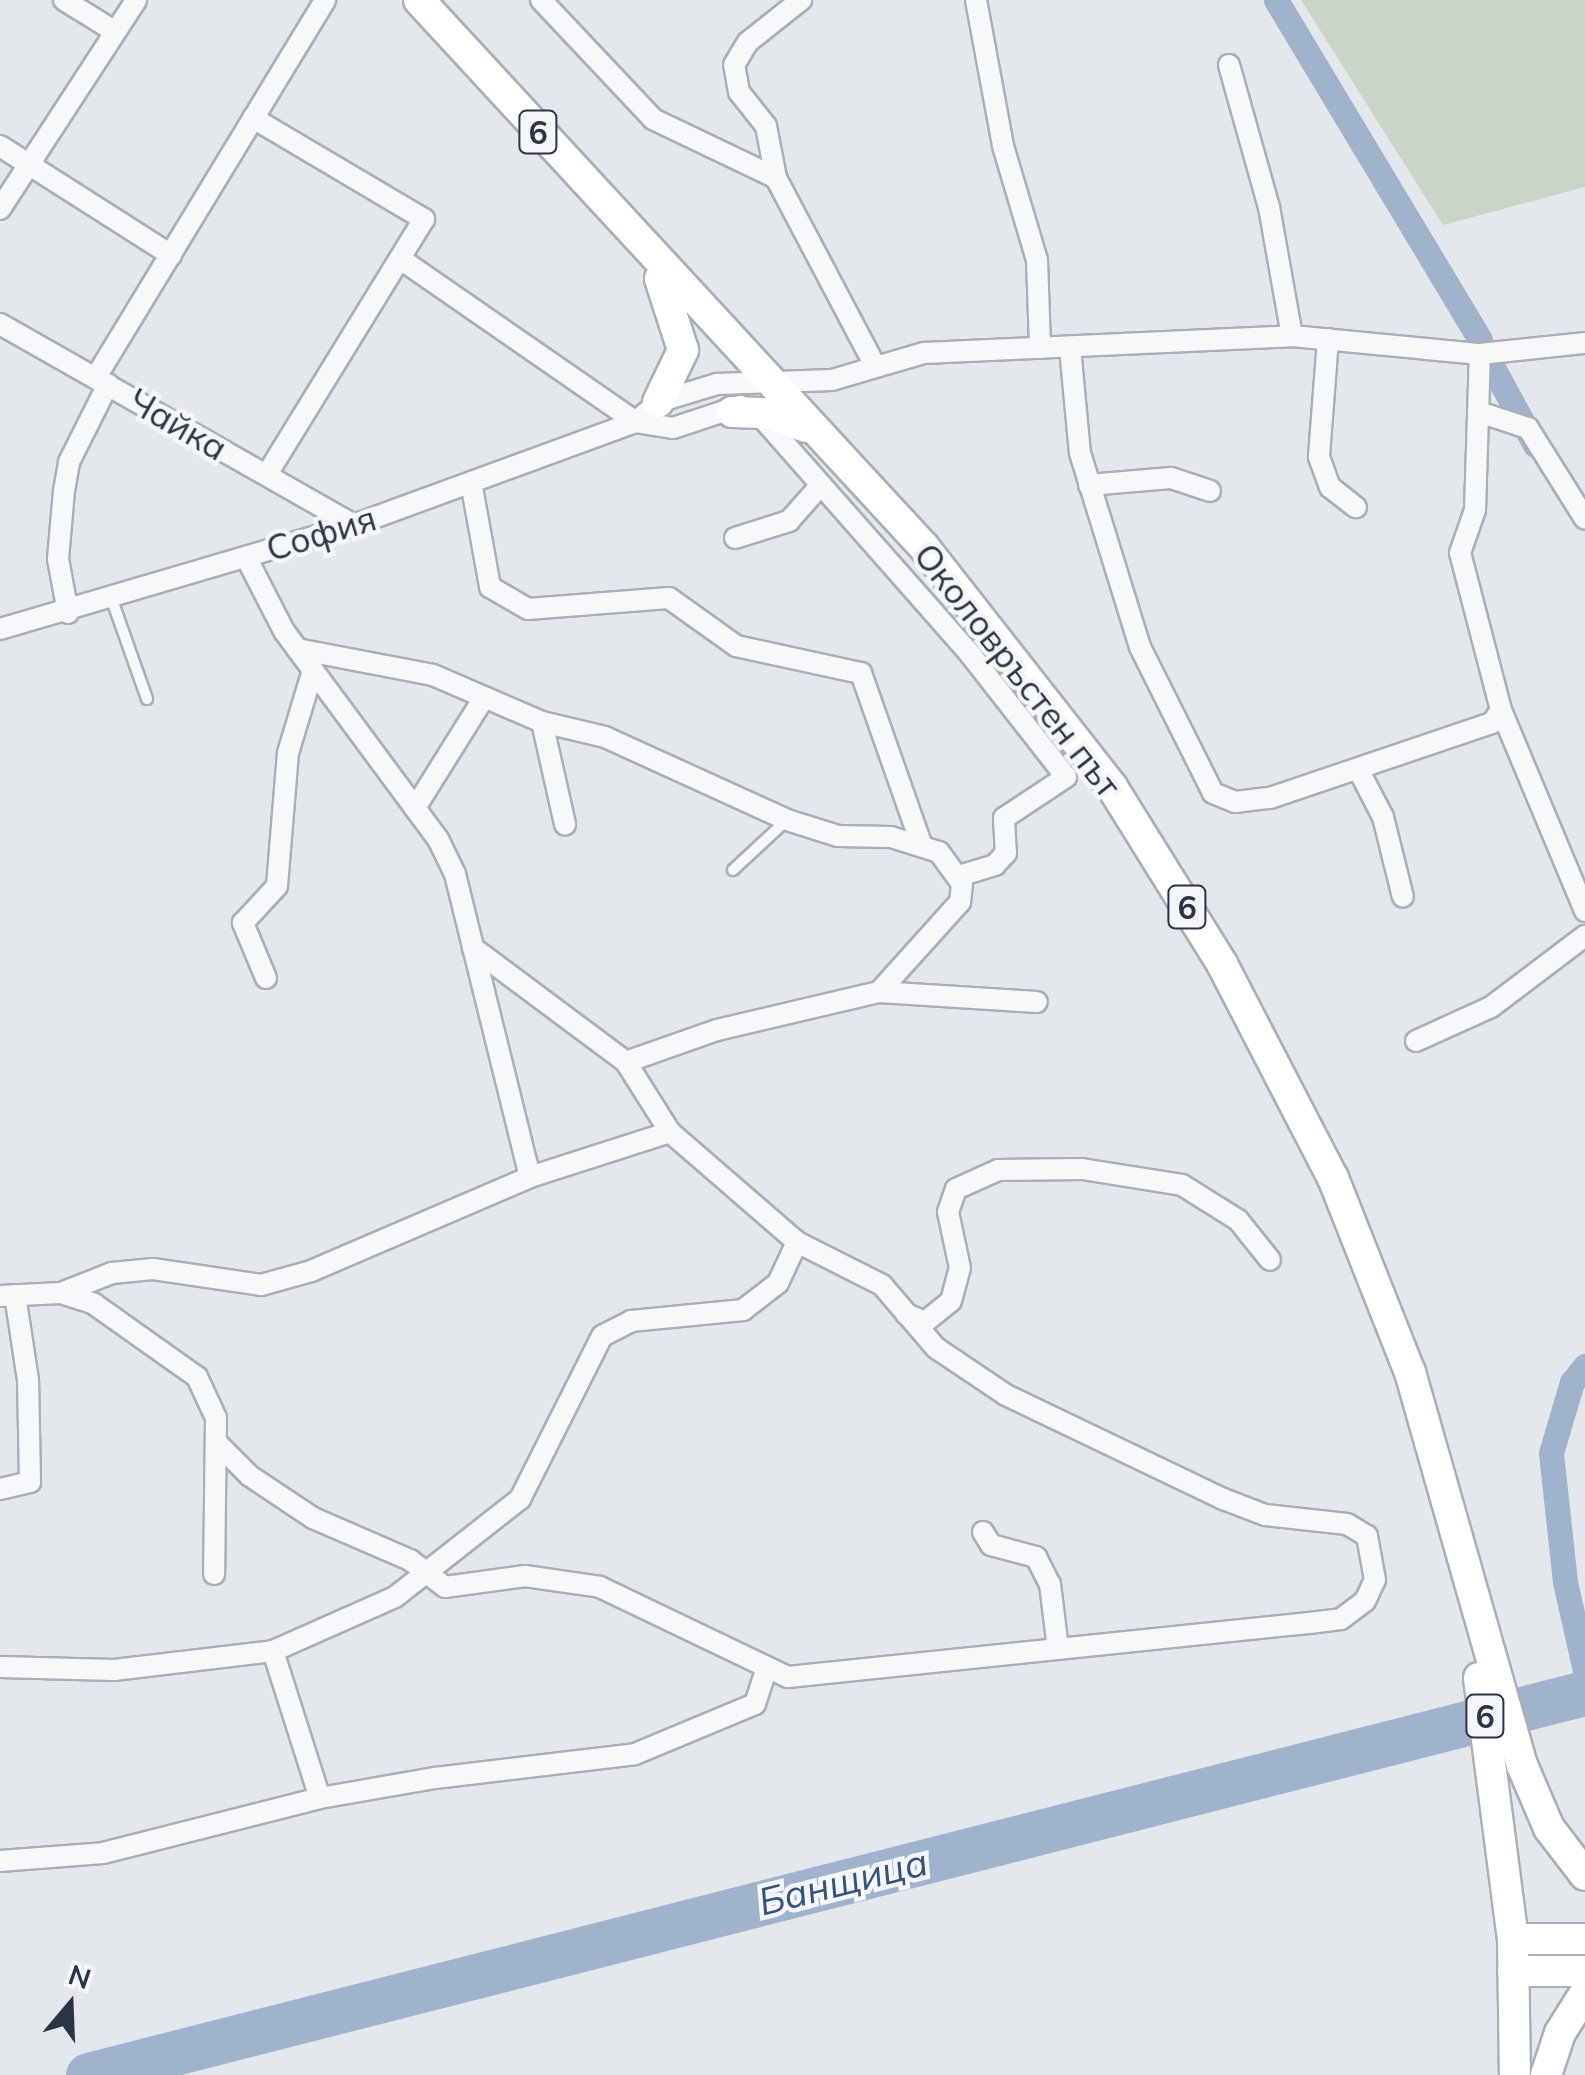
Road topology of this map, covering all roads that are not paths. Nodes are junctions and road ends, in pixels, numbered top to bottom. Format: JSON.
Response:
{"nodes":[{"id":1,"x":64,"y":0,"type":"edge"},
{"id":2,"x":136,"y":0,"type":"edge"},
{"id":3,"x":325,"y":0,"type":"edge"},
{"id":4,"x":540,"y":0,"type":"edge"},
{"id":5,"x":801,"y":0,"type":"edge"},
{"id":6,"x":976,"y":0,"type":"edge"},
{"id":7,"x":421,"y":3,"type":"edge"},
{"id":8,"x":114,"y":32,"type":"junction"},
{"id":9,"x":1229,"y":65,"type":"dead end"},
{"id":10,"x":253,"y":118,"type":"junction"},
{"id":11,"x":0,"y":146,"type":"edge"},
{"id":12,"x":29,"y":164,"type":"junction"},
{"id":13,"x":776,"y":178,"type":"junction"},
{"id":14,"x":0,"y":210,"type":"edge"},
{"id":15,"x":170,"y":255,"type":"junction"},
{"id":16,"x":651,"y":258,"type":"junction"},
{"id":17,"x":402,"y":260,"type":"junction"},
{"id":18,"x":0,"y":324,"type":"edge"},
{"id":19,"x":1292,"y":336,"type":"junction"},
{"id":20,"x":1328,"y":339,"type":"junction"},
{"id":21,"x":1585,"y":343,"type":"edge"},
{"id":22,"x":1040,"y":348,"type":"junction"},
{"id":23,"x":1070,"y":348,"type":"junction"},
{"id":24,"x":1480,"y":354,"type":"junction"},
{"id":25,"x":875,"y":366,"type":"junction"},
{"id":26,"x":102,"y":381,"type":"junction"},
{"id":27,"x":751,"y":402,"type":"junction"},
{"id":28,"x":647,"y":412,"type":"junction"},
{"id":29,"x":1479,"y":412,"type":"junction"},
{"id":30,"x":267,"y":474,"type":"junction"},
{"id":31,"x":471,"y":482,"type":"junction"},
{"id":32,"x":1090,"y":485,"type":"junction"},
{"id":33,"x":820,"y":487,"type":"junction"},
{"id":34,"x":1210,"y":491,"type":"dead end"},
{"id":35,"x":1356,"y":507,"type":"dead end"},
{"id":36,"x":1585,"y":518,"type":"edge"},
{"id":37,"x":354,"y":525,"type":"junction"},
{"id":38,"x":735,"y":538,"type":"dead end"},
{"id":39,"x":246,"y":557,"type":"junction"},
{"id":40,"x":112,"y":600,"type":"junction"},
{"id":41,"x":68,"y":613,"type":"junction"},
{"id":42,"x":0,"y":629,"type":"edge"},
{"id":43,"x":297,"y":649,"type":"junction"},
{"id":44,"x":313,"y":670,"type":"junction"},
{"id":45,"x":147,"y":699,"type":"dead end"},
{"id":46,"x":483,"y":699,"type":"junction"},
{"id":47,"x":1501,"y":710,"type":"junction"},
{"id":48,"x":542,"y":722,"type":"junction"},
{"id":49,"x":1358,"y":769,"type":"junction"},
{"id":50,"x":415,"y":808,"type":"junction"},
{"id":51,"x":787,"y":820,"type":"junction"},
{"id":52,"x":565,"y":824,"type":"dead end"},
{"id":53,"x":921,"y":843,"type":"junction"},
{"id":54,"x":734,"y":870,"type":"dead end"},
{"id":55,"x":958,"y":876,"type":"junction"},
{"id":56,"x":1404,"y":898,"type":"dead end"},
{"id":57,"x":1585,"y":911,"type":"edge"},
{"id":58,"x":1585,"y":936,"type":"edge"},
{"id":59,"x":473,"y":948,"type":"junction"},
{"id":60,"x":266,"y":978,"type":"dead end"},
{"id":61,"x":879,"y":992,"type":"junction"},
{"id":62,"x":1037,"y":1002,"type":"dead end"},
{"id":63,"x":1416,"y":1042,"type":"dead end"},
{"id":64,"x":626,"y":1062,"type":"junction"},
{"id":65,"x":670,"y":1132,"type":"junction"},
{"id":66,"x":530,"y":1177,"type":"junction"},
{"id":67,"x":798,"y":1242,"type":"junction"},
{"id":68,"x":1270,"y":1260,"type":"dead end"},
{"id":69,"x":61,"y":1293,"type":"junction"},
{"id":70,"x":7,"y":1296,"type":"edge"},
{"id":71,"x":904,"y":1313,"type":"junction"},
{"id":72,"x":218,"y":1444,"type":"junction"},
{"id":73,"x":0,"y":1489,"type":"edge"},
{"id":74,"x":983,"y":1532,"type":"dead end"},
{"id":75,"x":214,"y":1574,"type":"dead end"},
{"id":76,"x":428,"y":1574,"type":"junction"},
{"id":77,"x":1474,"y":1612,"type":"junction"},
{"id":78,"x":1058,"y":1649,"type":"junction"},
{"id":79,"x":273,"y":1651,"type":"junction"},
{"id":80,"x":0,"y":1667,"type":"edge"},
{"id":81,"x":766,"y":1668,"type":"junction"},
{"id":82,"x":320,"y":1798,"type":"junction"},
{"id":83,"x":0,"y":1862,"type":"edge"},
{"id":84,"x":1585,"y":1875,"type":"edge"},
{"id":85,"x":1512,"y":1939,"type":"junction"},
{"id":86,"x":1585,"y":1939,"type":"edge"},
{"id":87,"x":1513,"y":1971,"type":"junction"},
{"id":88,"x":1585,"y":1971,"type":"edge"},
{"id":89,"x":1585,"y":1993,"type":"edge"},
{"id":90,"x":1515,"y":2075,"type":"edge"},
{"id":91,"x":1546,"y":2075,"type":"edge"}],
"edges":[{"from":1,"to":8,"type":"street"},
{"from":2,"to":8,"type":"street"},
{"from":3,"to":10,"type":"street"},
{"from":4,"to":13,"type":"street"},
{"from":5,"to":13,"type":"street"},
{"from":6,"to":22,"type":"street"},
{"from":7,"to":16,"type":"main road","number":"6"},
{"from":8,"to":12,"type":"street"},
{"from":9,"to":19,"type":"street"},
{"from":10,"to":15,"type":"street"},
{"from":10,"to":17,"type":"street"},
{"from":11,"to":12,"type":"street"},
{"from":12,"to":14,"type":"street"},
{"from":12,"to":15,"type":"street"},
{"from":13,"to":25,"type":"street"},
{"from":15,"to":26,"type":"street"},
{"from":16,"to":27,"type":"main road","number":"6"},
{"from":16,"to":28,"type":"main road"},
{"from":17,"to":28,"type":"street"},
{"from":17,"to":30,"type":"street"},
{"from":18,"to":26,"type":"street","name":"Чайка"},
{"from":19,"to":20,"type":"street"},
{"from":19,"to":23,"type":"street"},
{"from":20,"to":24,"type":"street"},
{"from":20,"to":35,"type":"street"},
{"from":21,"to":24,"type":"street"},
{"from":22,"to":23,"type":"street"},
{"from":22,"to":25,"type":"street"},
{"from":23,"to":32,"type":"street"},
{"from":24,"to":29,"type":"street"},
{"from":25,"to":27,"type":"street"},
{"from":26,"to":30,"type":"street","name":"Чайка"},
{"from":26,"to":41,"type":"street"},
{"from":27,"to":28,"type":"street"},
{"from":27,"to":28,"type":"street","name":"София"},
{"from":27,"to":33,"type":"street"},
{"from":27,"to":77,"type":"main road","name":"Околовръстен път","number":"6"},
{"from":28,"to":31,"type":"street","name":"София"},
{"from":29,"to":36,"type":"street"},
{"from":29,"to":47,"type":"street"},
{"from":30,"to":37,"type":"street","name":"Чайка"},
{"from":31,"to":37,"type":"street","name":"София"},
{"from":31,"to":53,"type":"street"},
{"from":32,"to":34,"type":"street"},
{"from":32,"to":49,"type":"street"},
{"from":33,"to":38,"type":"street"},
{"from":33,"to":55,"type":"street"},
{"from":37,"to":39,"type":"street","name":"София"},
{"from":39,"to":40,"type":"street","name":"София"},
{"from":39,"to":43,"type":"street"},
{"from":40,"to":41,"type":"street","name":"София"},
{"from":40,"to":45,"type":"lane"},
{"from":41,"to":42,"type":"street","name":"София"},
{"from":43,"to":44,"type":"street"},
{"from":43,"to":46,"type":"street"},
{"from":44,"to":50,"type":"street"},
{"from":44,"to":60,"type":"street"},
{"from":46,"to":48,"type":"street"},
{"from":46,"to":50,"type":"street"},
{"from":47,"to":49,"type":"street"},
{"from":47,"to":57,"type":"street"},
{"from":48,"to":51,"type":"street"},
{"from":48,"to":52,"type":"street"},
{"from":49,"to":56,"type":"street"},
{"from":50,"to":59,"type":"street"},
{"from":51,"to":53,"type":"street"},
{"from":51,"to":54,"type":"lane"},
{"from":53,"to":55,"type":"street"},
{"from":55,"to":61,"type":"street"},
{"from":58,"to":63,"type":"street"},
{"from":59,"to":64,"type":"street"},
{"from":59,"to":66,"type":"street"},
{"from":61,"to":62,"type":"street"},
{"from":61,"to":64,"type":"street"},
{"from":64,"to":65,"type":"street"},
{"from":65,"to":66,"type":"street"},
{"from":65,"to":67,"type":"street"},
{"from":66,"to":69,"type":"street"},
{"from":67,"to":71,"type":"street"},
{"from":67,"to":76,"type":"street"},
{"from":68,"to":71,"type":"street"},
{"from":69,"to":70,"type":"street"},
{"from":69,"to":72,"type":"street"},
{"from":70,"to":73,"type":"street"},
{"from":71,"to":78,"type":"street"},
{"from":72,"to":75,"type":"street"},
{"from":72,"to":76,"type":"street"},
{"from":74,"to":78,"type":"street"},
{"from":76,"to":79,"type":"street"},
{"from":76,"to":81,"type":"street"},
{"from":77,"to":84,"type":"main road","number":"6"},
{"from":77,"to":85,"type":"main road","number":"6"},
{"from":78,"to":81,"type":"street"},
{"from":79,"to":80,"type":"street"},
{"from":79,"to":82,"type":"street"},
{"from":81,"to":82,"type":"street"},
{"from":82,"to":83,"type":"street"},
{"from":85,"to":86,"type":"main road"},
{"from":85,"to":87,"type":"main road","number":"6"},
{"from":87,"to":88,"type":"main road"},
{"from":87,"to":90,"type":"main road","number":"6"},
{"from":89,"to":91,"type":"main road"}]}
